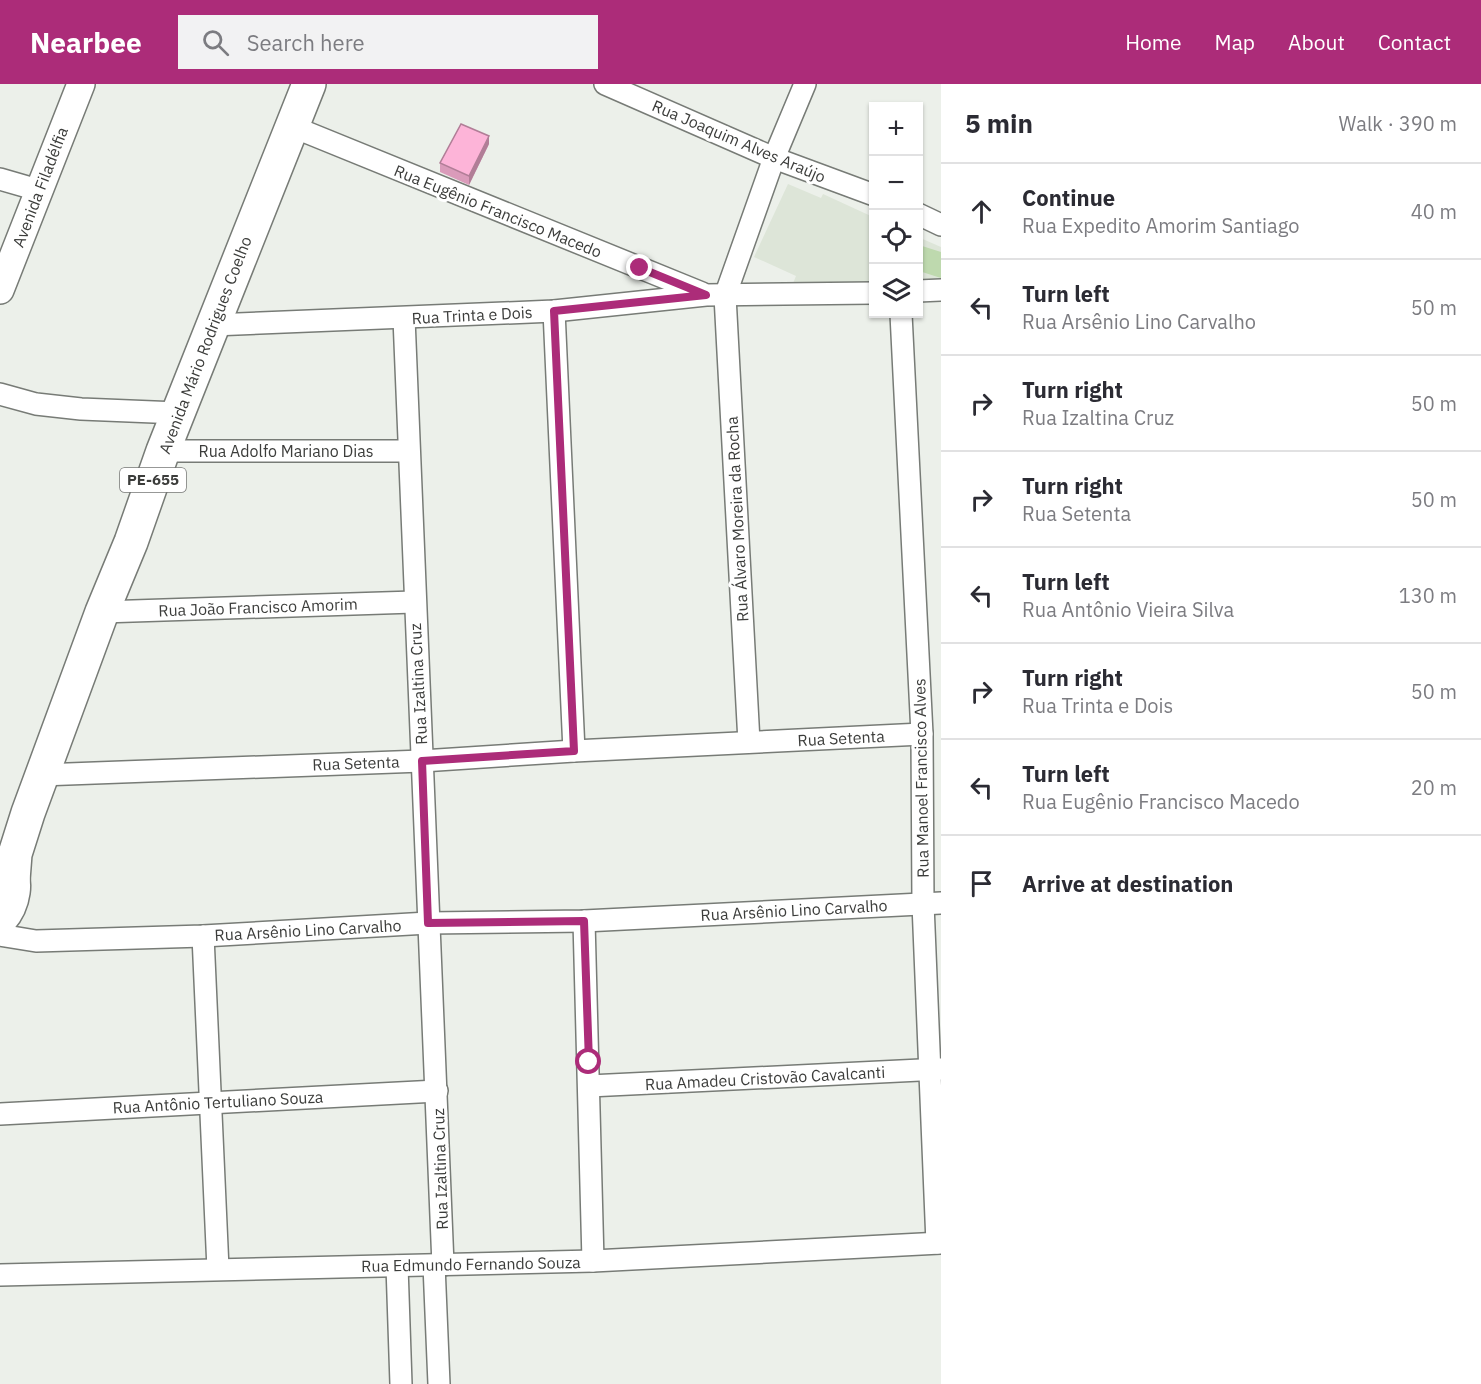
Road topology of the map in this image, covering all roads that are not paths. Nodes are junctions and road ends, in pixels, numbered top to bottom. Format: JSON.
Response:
{"nodes":[{"id":1,"x":81,"y":84,"type":"edge"},
{"id":2,"x":309,"y":84,"type":"edge"},
{"id":3,"x":605,"y":84,"type":"edge"},
{"id":4,"x":805,"y":84,"type":"edge"},
{"id":5,"x":291,"y":126,"type":"junction"},
{"id":6,"x":774,"y":158,"type":"junction"},
{"id":7,"x":0,"y":179,"type":"edge"},
{"id":8,"x":38,"y":190,"type":"junction"},
{"id":9,"x":869,"y":194,"type":"edge"},
{"id":10,"x":923,"y":216,"type":"edge"},
{"id":11,"x":941,"y":225,"type":"edge"},
{"id":12,"x":0,"y":290,"type":"edge"},
{"id":13,"x":941,"y":290,"type":"edge"},
{"id":14,"x":923,"y":291,"type":"edge"},
{"id":15,"x":869,"y":292,"type":"edge"},
{"id":16,"x":715,"y":295,"type":"junction"},
{"id":17,"x":554,"y":311,"type":"junction"},
{"id":18,"x":404,"y":318,"type":"junction"},
{"id":19,"x":901,"y":318,"type":"edge"},
{"id":20,"x":213,"y":325,"type":"junction"},
{"id":21,"x":0,"y":394,"type":"edge"},
{"id":22,"x":178,"y":412,"type":"junction"},
{"id":23,"x":163,"y":451,"type":"junction"},
{"id":24,"x":408,"y":451,"type":"junction"},
{"id":25,"x":414,"y":602,"type":"junction"},
{"id":26,"x":102,"y":612,"type":"junction"},
{"id":27,"x":922,"y":734,"type":"junction"},
{"id":28,"x":749,"y":742,"type":"junction"},
{"id":29,"x":574,"y":751,"type":"junction"},
{"id":30,"x":422,"y":761,"type":"junction"},
{"id":31,"x":41,"y":775,"type":"junction"},
{"id":32,"x":7,"y":867,"type":"edge"},
{"id":33,"x":932,"y":903,"type":"edge"},
{"id":34,"x":0,"y":920,"type":"edge"},
{"id":35,"x":584,"y":921,"type":"junction"},
{"id":36,"x":428,"y":923,"type":"junction"},
{"id":37,"x":0,"y":934,"type":"edge"},
{"id":38,"x":203,"y":936,"type":"junction"},
{"id":39,"x":935,"y":1070,"type":"edge"},
{"id":40,"x":589,"y":1086,"type":"junction"},
{"id":41,"x":437,"y":1092,"type":"junction"},
{"id":42,"x":211,"y":1102,"type":"junction"},
{"id":43,"x":0,"y":1114,"type":"edge"},
{"id":44,"x":939,"y":1243,"type":"edge"},
{"id":45,"x":593,"y":1261,"type":"junction"},
{"id":46,"x":439,"y":1265,"type":"junction"},
{"id":47,"x":397,"y":1266,"type":"junction"},
{"id":48,"x":218,"y":1269,"type":"junction"},
{"id":49,"x":0,"y":1275,"type":"edge"},
{"id":50,"x":401,"y":1384,"type":"edge"},
{"id":51,"x":440,"y":1384,"type":"edge"}],
"edges":[{"from":1,"to":8,"type":"street","name":"Avenida Filadélfia"},
{"from":2,"to":5,"type":"main road","name":"Avenida Mário Rodrigues Coelho","number":"PE-655"},
{"from":3,"to":6,"type":"street","name":"Rua Joaquim Alves Araújo"},
{"from":4,"to":6,"type":"street"},
{"from":5,"to":16,"type":"street","name":"Rua Eugênio Francisco Macedo"},
{"from":5,"to":20,"type":"main road","name":"Avenida Mário Rodrigues Coelho","number":"PE-655"},
{"from":6,"to":9,"type":"street","name":"Rua Joaquim Alves Araújo"},
{"from":6,"to":16,"type":"street"},
{"from":7,"to":8,"type":"street"},
{"from":8,"to":12,"type":"street","name":"Avenida Filadélfia"},
{"from":10,"to":11,"type":"street"},
{"from":13,"to":14,"type":"street"},
{"from":15,"to":16,"type":"street","name":"Rua Trinta e Dois"},
{"from":16,"to":17,"type":"street","name":"Rua Trinta e Dois"},
{"from":16,"to":28,"type":"street","name":"Rua Álvaro Moreira da Rocha"},
{"from":17,"to":18,"type":"street","name":"Rua Trinta e Dois"},
{"from":17,"to":29,"type":"street"},
{"from":18,"to":20,"type":"street","name":"Rua Trinta e Dois"},
{"from":18,"to":24,"type":"street","name":"Rua Izaltina Cruz"},
{"from":19,"to":27,"type":"street","name":"Rua Manoel Francisco Alves"},
{"from":20,"to":22,"type":"main road","name":"Avenida Mário Rodrigues Coelho","number":"PE-655"},
{"from":21,"to":22,"type":"street"},
{"from":22,"to":23,"type":"main road","name":"Avenida Mário Rodrigues Coelho","number":"PE-655"},
{"from":23,"to":24,"type":"street","name":"Rua Adolfo Mariano Dias"},
{"from":23,"to":26,"type":"main road","name":"Avenida Mário Rodrigues Coelho","number":"PE-655"},
{"from":24,"to":25,"type":"street","name":"Rua Izaltina Cruz"},
{"from":25,"to":26,"type":"street","name":"Rua João Francisco Amorim"},
{"from":25,"to":30,"type":"street","name":"Rua Izaltina Cruz"},
{"from":26,"to":31,"type":"main road","name":"Avenida Mário Rodrigues Coelho","number":"PE-655"},
{"from":27,"to":28,"type":"street","name":"Rua Setenta"},
{"from":27,"to":33,"type":"street","name":"Rua Manoel Francisco Alves"},
{"from":28,"to":29,"type":"street","name":"Rua Setenta"},
{"from":29,"to":30,"type":"street","name":"Rua Setenta"},
{"from":30,"to":31,"type":"street","name":"Rua Setenta"},
{"from":30,"to":36,"type":"street","name":"Rua Izaltina Cruz"},
{"from":31,"to":32,"type":"main road","name":"Avenida Mário Rodrigues Coelho","number":"PE-655"},
{"from":32,"to":34,"type":"main road","number":"PE-655"},
{"from":33,"to":35,"type":"street","name":"Rua Arsênio Lino Carvalho"},
{"from":33,"to":39,"type":"street","name":"Rua Manoel Francisco Alves"},
{"from":35,"to":36,"type":"street","name":"Rua Arsênio Lino Carvalho"},
{"from":35,"to":40,"type":"street"},
{"from":36,"to":38,"type":"street","name":"Rua Arsênio Lino Carvalho"},
{"from":36,"to":41,"type":"street","name":"Rua Izaltina Cruz"},
{"from":37,"to":38,"type":"street","name":"Rua Arsênio Lino Carvalho"},
{"from":38,"to":42,"type":"street"},
{"from":39,"to":40,"type":"street","name":"Rua Amadeu Cristovão Cavalcanti"},
{"from":39,"to":44,"type":"street","name":"Rua Manoel Francisco Alves"},
{"from":40,"to":45,"type":"street"},
{"from":41,"to":42,"type":"street","name":"Rua Antônio Tertuliano Souza"},
{"from":41,"to":46,"type":"street","name":"Rua Izaltina Cruz"},
{"from":42,"to":43,"type":"street","name":"Rua Antônio Tertuliano Souza"},
{"from":42,"to":48,"type":"street"},
{"from":44,"to":45,"type":"street","name":"Rua Edmundo Fernando Souza"},
{"from":45,"to":46,"type":"street","name":"Rua Edmundo Fernando Souza"},
{"from":46,"to":47,"type":"street","name":"Rua Edmundo Fernando Souza"},
{"from":46,"to":51,"type":"street","name":"Rua Izaltina Cruz"},
{"from":47,"to":48,"type":"street","name":"Rua Edmundo Fernando Souza"},
{"from":47,"to":50,"type":"street"},
{"from":48,"to":49,"type":"street","name":"Rua Edmundo Fernando Souza"}]}
